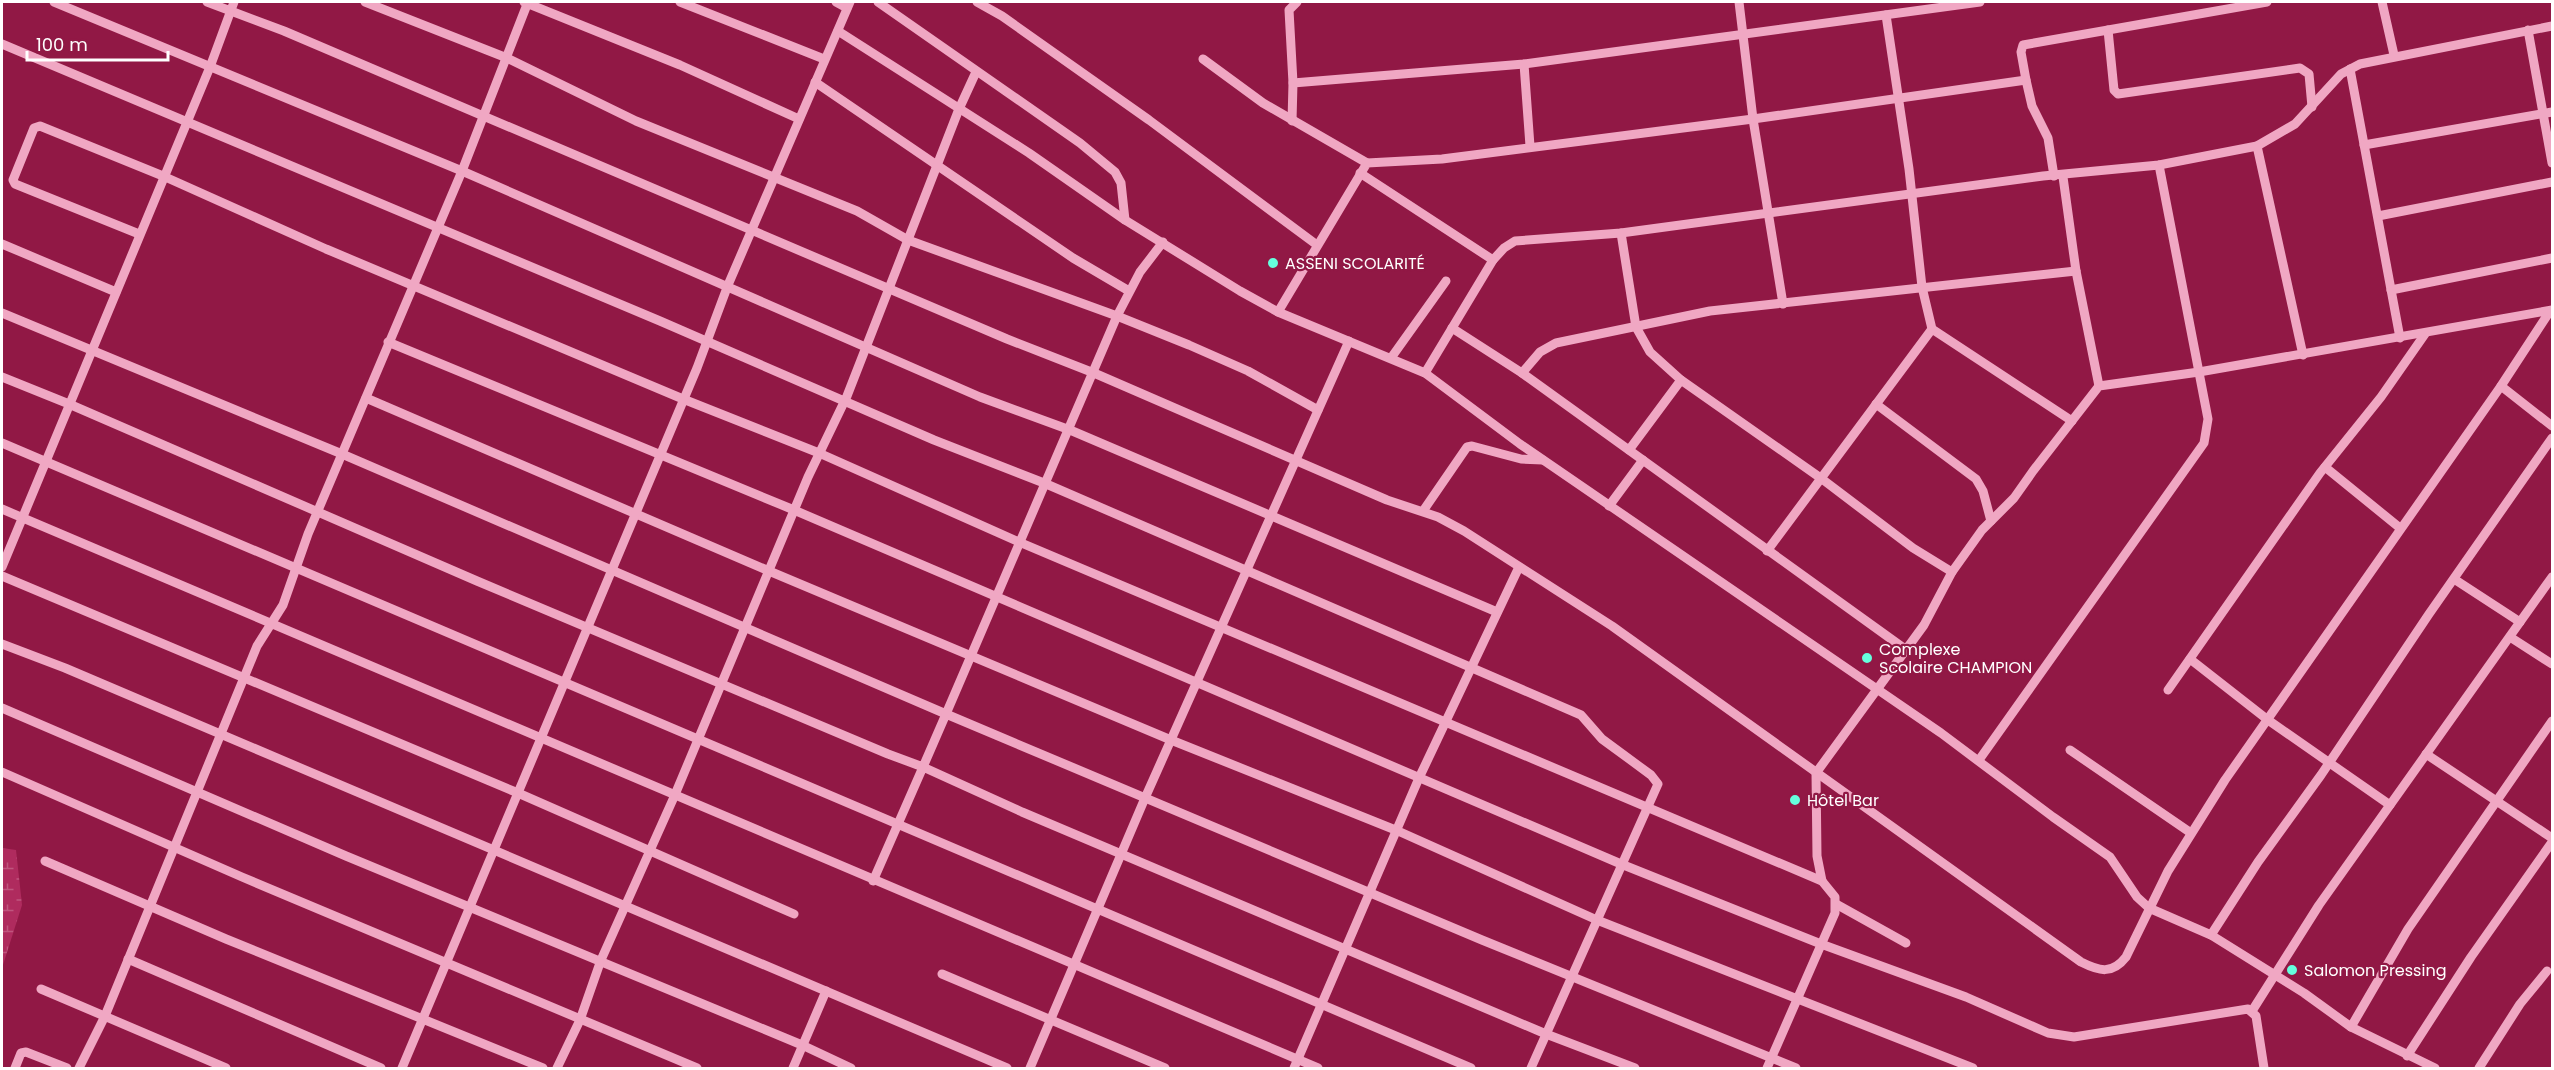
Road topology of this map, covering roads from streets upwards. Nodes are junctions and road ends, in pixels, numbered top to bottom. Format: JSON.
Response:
{"nodes":[{"id":1,"x":54,"y":2,"type":"edge"},
{"id":2,"x":207,"y":2,"type":"edge"},
{"id":3,"x":234,"y":2,"type":"edge"},
{"id":4,"x":365,"y":2,"type":"edge"},
{"id":5,"x":526,"y":2,"type":"edge"},
{"id":6,"x":680,"y":2,"type":"edge"},
{"id":7,"x":836,"y":2,"type":"edge"},
{"id":8,"x":878,"y":2,"type":"edge"},
{"id":9,"x":976,"y":2,"type":"edge"},
{"id":10,"x":1297,"y":2,"type":"edge"},
{"id":11,"x":1739,"y":2,"type":"edge"},
{"id":12,"x":1980,"y":2,"type":"edge"},
{"id":13,"x":2267,"y":2,"type":"edge"},
{"id":14,"x":2382,"y":2,"type":"edge"},
{"id":15,"x":849,"y":5,"type":"edge"},
{"id":16,"x":230,"y":11,"type":"junction"},
{"id":17,"x":1886,"y":15,"type":"junction"},
{"id":18,"x":2553,"y":26,"type":"edge"},
{"id":19,"x":2108,"y":30,"type":"junction"},
{"id":20,"x":2528,"y":30,"type":"junction"},
{"id":21,"x":838,"y":32,"type":"junction"},
{"id":22,"x":1744,"y":34,"type":"junction"},
{"id":23,"x":2,"y":44,"type":"edge"},
{"id":24,"x":2394,"y":55,"type":"junction"},
{"id":25,"x":507,"y":58,"type":"junction"},
{"id":26,"x":824,"y":59,"type":"junction"},
{"id":27,"x":1203,"y":59,"type":"dead end"},
{"id":28,"x":1524,"y":64,"type":"junction"},
{"id":29,"x":210,"y":67,"type":"junction"},
{"id":30,"x":2350,"y":69,"type":"junction"},
{"id":31,"x":976,"y":72,"type":"junction"},
{"id":32,"x":2026,"y":80,"type":"junction"},
{"id":33,"x":815,"y":82,"type":"junction"},
{"id":34,"x":1293,"y":83,"type":"junction"},
{"id":35,"x":1899,"y":97,"type":"junction"},
{"id":36,"x":2312,"y":107,"type":"junction"},
{"id":37,"x":959,"y":109,"type":"junction"},
{"id":38,"x":2548,"y":112,"type":"edge"},
{"id":39,"x":485,"y":116,"type":"junction"},
{"id":40,"x":799,"y":119,"type":"junction"},
{"id":41,"x":1753,"y":119,"type":"junction"},
{"id":42,"x":1292,"y":121,"type":"junction"},
{"id":43,"x":186,"y":123,"type":"junction"},
{"id":44,"x":2364,"y":145,"type":"junction"},
{"id":45,"x":1530,"y":146,"type":"junction"},
{"id":46,"x":2257,"y":146,"type":"junction"},
{"id":47,"x":1367,"y":163,"type":"junction"},
{"id":48,"x":2553,"y":163,"type":"edge"},
{"id":49,"x":938,"y":165,"type":"junction"},
{"id":50,"x":2159,"y":165,"type":"junction"},
{"id":51,"x":462,"y":171,"type":"junction"},
{"id":52,"x":1360,"y":173,"type":"junction"},
{"id":53,"x":163,"y":176,"type":"junction"},
{"id":54,"x":776,"y":176,"type":"junction"},
{"id":55,"x":2058,"y":176,"type":"junction"},
{"id":56,"x":2553,"y":182,"type":"edge"},
{"id":57,"x":1911,"y":194,"type":"junction"},
{"id":58,"x":1768,"y":215,"type":"junction"},
{"id":59,"x":2378,"y":216,"type":"junction"},
{"id":60,"x":1125,"y":220,"type":"junction"},
{"id":61,"x":437,"y":226,"type":"junction"},
{"id":62,"x":753,"y":229,"type":"junction"},
{"id":63,"x":1621,"y":233,"type":"junction"},
{"id":64,"x":139,"y":234,"type":"junction"},
{"id":65,"x":908,"y":240,"type":"junction"},
{"id":66,"x":1163,"y":242,"type":"junction"},
{"id":67,"x":2,"y":244,"type":"edge"},
{"id":68,"x":1317,"y":245,"type":"junction"},
{"id":69,"x":2553,"y":258,"type":"edge"},
{"id":70,"x":1493,"y":260,"type":"junction"},
{"id":71,"x":2076,"y":271,"type":"junction"},
{"id":72,"x":1446,"y":281,"type":"dead end"},
{"id":73,"x":414,"y":284,"type":"junction"},
{"id":74,"x":728,"y":285,"type":"junction"},
{"id":75,"x":1922,"y":287,"type":"junction"},
{"id":76,"x":890,"y":288,"type":"junction"},
{"id":77,"x":2391,"y":290,"type":"junction"},
{"id":78,"x":1129,"y":291,"type":"junction"},
{"id":79,"x":116,"y":292,"type":"junction"},
{"id":80,"x":1783,"y":304,"type":"junction"},
{"id":81,"x":2552,"y":311,"type":"edge"},
{"id":82,"x":1278,"y":312,"type":"junction"},
{"id":83,"x":2,"y":313,"type":"edge"},
{"id":84,"x":1117,"y":316,"type":"junction"},
{"id":85,"x":1636,"y":327,"type":"junction"},
{"id":86,"x":1452,"y":328,"type":"junction"},
{"id":87,"x":1932,"y":329,"type":"junction"},
{"id":88,"x":2425,"y":334,"type":"junction"},
{"id":89,"x":2400,"y":338,"type":"junction"},
{"id":90,"x":706,"y":341,"type":"junction"},
{"id":91,"x":1349,"y":341,"type":"junction"},
{"id":92,"x":387,"y":342,"type":"junction"},
{"id":93,"x":867,"y":346,"type":"junction"},
{"id":94,"x":92,"y":351,"type":"junction"},
{"id":95,"x":2303,"y":355,"type":"junction"},
{"id":96,"x":1391,"y":358,"type":"junction"},
{"id":97,"x":2199,"y":372,"type":"junction"},
{"id":98,"x":1094,"y":373,"type":"junction"},
{"id":99,"x":1425,"y":373,"type":"junction"},
{"id":100,"x":1522,"y":373,"type":"junction"},
{"id":101,"x":2,"y":377,"type":"edge"},
{"id":102,"x":1681,"y":380,"type":"junction"},
{"id":103,"x":2099,"y":386,"type":"junction"},
{"id":104,"x":2501,"y":386,"type":"junction"},
{"id":105,"x":366,"y":398,"type":"junction"},
{"id":106,"x":683,"y":399,"type":"junction"},
{"id":107,"x":843,"y":402,"type":"junction"},
{"id":108,"x":69,"y":404,"type":"junction"},
{"id":109,"x":1876,"y":404,"type":"junction"},
{"id":110,"x":1318,"y":410,"type":"junction"},
{"id":111,"x":2072,"y":421,"type":"junction"},
{"id":112,"x":2553,"y":426,"type":"edge"},
{"id":113,"x":1070,"y":430,"type":"junction"},
{"id":114,"x":2553,"y":438,"type":"edge"},
{"id":115,"x":2,"y":443,"type":"edge"},
{"id":116,"x":1629,"y":450,"type":"junction"},
{"id":117,"x":819,"y":453,"type":"junction"},
{"id":118,"x":342,"y":454,"type":"junction"},
{"id":119,"x":660,"y":454,"type":"junction"},
{"id":120,"x":1543,"y":460,"type":"junction"},
{"id":121,"x":1642,"y":460,"type":"junction"},
{"id":122,"x":45,"y":461,"type":"junction"},
{"id":123,"x":1294,"y":461,"type":"junction"},
{"id":124,"x":2325,"y":467,"type":"junction"},
{"id":125,"x":1822,"y":479,"type":"junction"},
{"id":126,"x":1044,"y":483,"type":"junction"},
{"id":127,"x":1609,"y":506,"type":"junction"},
{"id":128,"x":2,"y":509,"type":"edge"},
{"id":129,"x":794,"y":510,"type":"junction"},
{"id":130,"x":317,"y":511,"type":"junction"},
{"id":131,"x":1423,"y":511,"type":"junction"},
{"id":132,"x":635,"y":513,"type":"junction"},
{"id":133,"x":1270,"y":514,"type":"junction"},
{"id":134,"x":22,"y":518,"type":"junction"},
{"id":135,"x":1991,"y":521,"type":"junction"},
{"id":136,"x":2400,"y":528,"type":"junction"},
{"id":137,"x":1018,"y":542,"type":"junction"},
{"id":138,"x":1767,"y":550,"type":"junction"},
{"id":139,"x":2,"y":567,"type":"edge"},
{"id":140,"x":1519,"y":567,"type":"junction"},
{"id":141,"x":294,"y":568,"type":"junction"},
{"id":142,"x":611,"y":570,"type":"junction"},
{"id":143,"x":769,"y":571,"type":"junction"},
{"id":144,"x":1246,"y":572,"type":"junction"},
{"id":145,"x":1952,"y":572,"type":"junction"},
{"id":146,"x":2,"y":576,"type":"edge"},
{"id":147,"x":2553,"y":577,"type":"edge"},
{"id":148,"x":2454,"y":579,"type":"junction"},
{"id":149,"x":996,"y":597,"type":"junction"},
{"id":150,"x":1497,"y":612,"type":"junction"},
{"id":151,"x":2520,"y":622,"type":"junction"},
{"id":152,"x":270,"y":624,"type":"junction"},
{"id":153,"x":1222,"y":626,"type":"junction"},
{"id":154,"x":588,"y":628,"type":"junction"},
{"id":155,"x":745,"y":628,"type":"junction"},
{"id":156,"x":2510,"y":637,"type":"junction"},
{"id":157,"x":2,"y":644,"type":"edge"},
{"id":158,"x":1905,"y":649,"type":"junction"},
{"id":159,"x":972,"y":654,"type":"junction"},
{"id":160,"x":2190,"y":659,"type":"junction"},
{"id":161,"x":2553,"y":664,"type":"edge"},
{"id":162,"x":1472,"y":667,"type":"junction"},
{"id":163,"x":245,"y":678,"type":"junction"},
{"id":164,"x":1197,"y":681,"type":"junction"},
{"id":165,"x":721,"y":682,"type":"junction"},
{"id":166,"x":563,"y":683,"type":"junction"},
{"id":167,"x":1875,"y":690,"type":"junction"},
{"id":168,"x":2168,"y":690,"type":"dead end"},
{"id":169,"x":2,"y":708,"type":"edge"},
{"id":170,"x":946,"y":714,"type":"junction"},
{"id":171,"x":2268,"y":720,"type":"junction"},
{"id":172,"x":2553,"y":721,"type":"edge"},
{"id":173,"x":1445,"y":722,"type":"junction"},
{"id":174,"x":219,"y":736,"type":"junction"},
{"id":175,"x":539,"y":739,"type":"junction"},
{"id":176,"x":698,"y":740,"type":"junction"},
{"id":177,"x":1171,"y":740,"type":"junction"},
{"id":178,"x":2070,"y":750,"type":"dead end"},
{"id":179,"x":2426,"y":754,"type":"junction"},
{"id":180,"x":1979,"y":760,"type":"junction"},
{"id":181,"x":2329,"y":764,"type":"junction"},
{"id":182,"x":923,"y":767,"type":"junction"},
{"id":183,"x":2,"y":772,"type":"edge"},
{"id":184,"x":1816,"y":773,"type":"junction"},
{"id":185,"x":1419,"y":778,"type":"junction"},
{"id":186,"x":198,"y":790,"type":"junction"},
{"id":187,"x":518,"y":793,"type":"junction"},
{"id":188,"x":674,"y":797,"type":"junction"},
{"id":189,"x":1145,"y":798,"type":"junction"},
{"id":190,"x":2498,"y":801,"type":"junction"},
{"id":191,"x":2390,"y":805,"type":"junction"},
{"id":192,"x":1648,"y":807,"type":"junction"},
{"id":193,"x":899,"y":824,"type":"junction"},
{"id":194,"x":1398,"y":831,"type":"junction"},
{"id":195,"x":2191,"y":833,"type":"junction"},
{"id":196,"x":2553,"y":840,"type":"edge"},
{"id":197,"x":174,"y":848,"type":"junction"},
{"id":198,"x":649,"y":850,"type":"junction"},
{"id":199,"x":494,"y":851,"type":"junction"},
{"id":200,"x":1121,"y":852,"type":"junction"},
{"id":201,"x":45,"y":861,"type":"dead end"},
{"id":202,"x":1621,"y":864,"type":"junction"},
{"id":203,"x":873,"y":881,"type":"junction"},
{"id":204,"x":1822,"y":881,"type":"junction"},
{"id":205,"x":1371,"y":891,"type":"junction"},
{"id":206,"x":1836,"y":904,"type":"junction"},
{"id":207,"x":624,"y":905,"type":"junction"},
{"id":208,"x":149,"y":906,"type":"junction"},
{"id":209,"x":468,"y":906,"type":"junction"},
{"id":210,"x":2149,"y":908,"type":"junction"},
{"id":211,"x":1098,"y":909,"type":"junction"},
{"id":212,"x":794,"y":914,"type":"dead end"},
{"id":213,"x":1597,"y":920,"type":"junction"},
{"id":214,"x":2211,"y":935,"type":"junction"},
{"id":215,"x":1906,"y":943,"type":"dead end"},
{"id":216,"x":1821,"y":944,"type":"junction"},
{"id":217,"x":1346,"y":949,"type":"junction"},
{"id":218,"x":128,"y":959,"type":"junction"},
{"id":219,"x":601,"y":960,"type":"junction"},
{"id":220,"x":445,"y":963,"type":"junction"},
{"id":221,"x":1073,"y":966,"type":"junction"},
{"id":222,"x":2547,"y":971,"type":"dead end"},
{"id":223,"x":2273,"y":974,"type":"junction"},
{"id":224,"x":942,"y":975,"type":"dead end"},
{"id":225,"x":1573,"y":978,"type":"junction"},
{"id":226,"x":41,"y":989,"type":"dead end"},
{"id":227,"x":826,"y":991,"type":"junction"},
{"id":228,"x":1797,"y":1000,"type":"junction"},
{"id":229,"x":1324,"y":1005,"type":"junction"},
{"id":230,"x":2252,"y":1011,"type":"junction"},
{"id":231,"x":105,"y":1016,"type":"junction"},
{"id":232,"x":422,"y":1020,"type":"junction"},
{"id":233,"x":580,"y":1020,"type":"junction"},
{"id":234,"x":1051,"y":1022,"type":"junction"},
{"id":235,"x":2352,"y":1027,"type":"junction"},
{"id":236,"x":1546,"y":1034,"type":"junction"},
{"id":237,"x":802,"y":1045,"type":"junction"},
{"id":238,"x":2408,"y":1056,"type":"junction"},
{"id":239,"x":1296,"y":1064,"type":"edge"},
{"id":240,"x":1769,"y":1064,"type":"edge"},
{"id":241,"x":15,"y":1068,"type":"edge"},
{"id":242,"x":68,"y":1068,"type":"edge"},
{"id":243,"x":79,"y":1068,"type":"edge"},
{"id":244,"x":226,"y":1068,"type":"edge"},
{"id":245,"x":381,"y":1068,"type":"edge"},
{"id":246,"x":402,"y":1068,"type":"edge"},
{"id":247,"x":543,"y":1068,"type":"edge"},
{"id":248,"x":557,"y":1068,"type":"edge"},
{"id":249,"x":697,"y":1068,"type":"edge"},
{"id":250,"x":793,"y":1068,"type":"edge"},
{"id":251,"x":851,"y":1068,"type":"edge"},
{"id":252,"x":1007,"y":1068,"type":"edge"},
{"id":253,"x":1030,"y":1068,"type":"edge"},
{"id":254,"x":1165,"y":1068,"type":"edge"},
{"id":255,"x":1318,"y":1068,"type":"edge"},
{"id":256,"x":1471,"y":1068,"type":"edge"},
{"id":257,"x":1531,"y":1068,"type":"edge"},
{"id":258,"x":1635,"y":1068,"type":"edge"},
{"id":259,"x":1796,"y":1068,"type":"edge"},
{"id":260,"x":1973,"y":1068,"type":"edge"},
{"id":261,"x":2264,"y":1068,"type":"edge"},
{"id":262,"x":2435,"y":1068,"type":"edge"},
{"id":263,"x":2479,"y":1068,"type":"edge"}],
"edges":[{"from":1,"to":29,"type":"street"},
{"from":2,"to":16,"type":"street"},
{"from":3,"to":16,"type":"street"},
{"from":4,"to":25,"type":"street"},
{"from":5,"to":25,"type":"street"},
{"from":5,"to":40,"type":"street"},
{"from":6,"to":26,"type":"street"},
{"from":7,"to":15,"type":"street"},
{"from":8,"to":31,"type":"street"},
{"from":9,"to":68,"type":"street"},
{"from":10,"to":34,"type":"street"},
{"from":11,"to":22,"type":"street"},
{"from":12,"to":17,"type":"street"},
{"from":13,"to":19,"type":"street"},
{"from":14,"to":24,"type":"street"},
{"from":15,"to":21,"type":"street"},
{"from":16,"to":29,"type":"street"},
{"from":16,"to":39,"type":"street"},
{"from":17,"to":22,"type":"street"},
{"from":17,"to":35,"type":"street"},
{"from":18,"to":20,"type":"street"},
{"from":19,"to":32,"type":"street"},
{"from":19,"to":36,"type":"street"},
{"from":20,"to":24,"type":"street"},
{"from":20,"to":38,"type":"street"},
{"from":21,"to":26,"type":"street"},
{"from":21,"to":37,"type":"street"},
{"from":22,"to":28,"type":"street"},
{"from":22,"to":41,"type":"street"},
{"from":23,"to":43,"type":"street"},
{"from":24,"to":30,"type":"street"},
{"from":25,"to":39,"type":"street"},
{"from":25,"to":54,"type":"street"},
{"from":26,"to":33,"type":"street"},
{"from":27,"to":42,"type":"street"},
{"from":28,"to":34,"type":"street"},
{"from":28,"to":45,"type":"street"},
{"from":29,"to":43,"type":"street"},
{"from":29,"to":51,"type":"street"},
{"from":30,"to":36,"type":"street"},
{"from":30,"to":44,"type":"street"},
{"from":31,"to":37,"type":"street"},
{"from":31,"to":60,"type":"street"},
{"from":32,"to":35,"type":"street"},
{"from":32,"to":55,"type":"street"},
{"from":33,"to":40,"type":"street"},
{"from":33,"to":49,"type":"street"},
{"from":34,"to":42,"type":"street"},
{"from":35,"to":41,"type":"street"},
{"from":35,"to":57,"type":"street"},
{"from":36,"to":46,"type":"street"},
{"from":37,"to":49,"type":"street"},
{"from":37,"to":60,"type":"street"},
{"from":38,"to":44,"type":"street"},
{"from":38,"to":48,"type":"street"},
{"from":39,"to":51,"type":"street"},
{"from":39,"to":62,"type":"street"},
{"from":40,"to":54,"type":"street"},
{"from":41,"to":45,"type":"street"},
{"from":41,"to":58,"type":"street"},
{"from":42,"to":47,"type":"street"},
{"from":43,"to":53,"type":"street"},
{"from":43,"to":61,"type":"street"},
{"from":44,"to":59,"type":"street"},
{"from":45,"to":47,"type":"street"},
{"from":46,"to":50,"type":"street"},
{"from":46,"to":95,"type":"street"},
{"from":47,"to":52,"type":"street"},
{"from":49,"to":65,"type":"street"},
{"from":49,"to":78,"type":"street"},
{"from":50,"to":55,"type":"street"},
{"from":50,"to":97,"type":"street"},
{"from":51,"to":61,"type":"street"},
{"from":51,"to":74,"type":"street"},
{"from":52,"to":68,"type":"street"},
{"from":52,"to":70,"type":"street"},
{"from":53,"to":64,"type":"street"},
{"from":53,"to":64,"type":"street"},
{"from":53,"to":73,"type":"street"},
{"from":54,"to":62,"type":"street"},
{"from":54,"to":65,"type":"street"},
{"from":55,"to":57,"type":"street"},
{"from":55,"to":71,"type":"street"},
{"from":56,"to":59,"type":"street"},
{"from":57,"to":58,"type":"street"},
{"from":57,"to":75,"type":"street"},
{"from":58,"to":63,"type":"street"},
{"from":58,"to":80,"type":"street"},
{"from":59,"to":77,"type":"street"},
{"from":60,"to":66,"type":"street"},
{"from":61,"to":73,"type":"street"},
{"from":61,"to":90,"type":"street"},
{"from":62,"to":74,"type":"street"},
{"from":62,"to":76,"type":"street"},
{"from":63,"to":70,"type":"street"},
{"from":63,"to":85,"type":"street"},
{"from":64,"to":79,"type":"street"},
{"from":65,"to":76,"type":"street"},
{"from":65,"to":84,"type":"street"},
{"from":66,"to":78,"type":"street"},
{"from":66,"to":82,"type":"street"},
{"from":67,"to":79,"type":"street"},
{"from":68,"to":82,"type":"street"},
{"from":69,"to":77,"type":"street"},
{"from":70,"to":86,"type":"street"},
{"from":71,"to":75,"type":"street"},
{"from":71,"to":103,"type":"street"},
{"from":72,"to":96,"type":"street"},
{"from":73,"to":92,"type":"street"},
{"from":73,"to":106,"type":"street"},
{"from":74,"to":90,"type":"street"},
{"from":74,"to":93,"type":"street"},
{"from":75,"to":80,"type":"street"},
{"from":75,"to":87,"type":"street"},
{"from":76,"to":93,"type":"street"},
{"from":76,"to":98,"type":"street"},
{"from":77,"to":89,"type":"street"},
{"from":78,"to":84,"type":"street"},
{"from":79,"to":94,"type":"street"},
{"from":80,"to":85,"type":"street"},
{"from":81,"to":88,"type":"street"},
{"from":81,"to":104,"type":"street"},
{"from":82,"to":91,"type":"street"},
{"from":83,"to":94,"type":"street"},
{"from":84,"to":98,"type":"street"},
{"from":84,"to":110,"type":"street"},
{"from":85,"to":100,"type":"street"},
{"from":85,"to":102,"type":"street"},
{"from":86,"to":99,"type":"street"},
{"from":86,"to":100,"type":"street"},
{"from":87,"to":109,"type":"street"},
{"from":87,"to":111,"type":"street"},
{"from":88,"to":89,"type":"street"},
{"from":88,"to":124,"type":"street"},
{"from":89,"to":95,"type":"street"},
{"from":90,"to":106,"type":"street"},
{"from":90,"to":107,"type":"street"},
{"from":91,"to":96,"type":"street"},
{"from":91,"to":110,"type":"street"},
{"from":92,"to":105,"type":"street"},
{"from":92,"to":119,"type":"street"},
{"from":93,"to":107,"type":"street"},
{"from":93,"to":113,"type":"street"},
{"from":94,"to":108,"type":"street"},
{"from":94,"to":118,"type":"street"},
{"from":95,"to":97,"type":"street"},
{"from":96,"to":99,"type":"street"},
{"from":97,"to":103,"type":"street"},
{"from":97,"to":180,"type":"street"},
{"from":98,"to":113,"type":"street"},
{"from":98,"to":123,"type":"street"},
{"from":99,"to":120,"type":"street"},
{"from":100,"to":116,"type":"street"},
{"from":101,"to":108,"type":"street"},
{"from":102,"to":116,"type":"street"},
{"from":102,"to":125,"type":"street"},
{"from":103,"to":111,"type":"street"},
{"from":104,"to":112,"type":"street"},
{"from":104,"to":136,"type":"street"},
{"from":105,"to":118,"type":"street"},
{"from":105,"to":132,"type":"street"},
{"from":106,"to":117,"type":"street"},
{"from":106,"to":119,"type":"street"},
{"from":107,"to":117,"type":"street"},
{"from":107,"to":126,"type":"street"},
{"from":108,"to":122,"type":"street"},
{"from":108,"to":130,"type":"street"},
{"from":109,"to":125,"type":"street"},
{"from":109,"to":135,"type":"street"},
{"from":110,"to":123,"type":"street"},
{"from":111,"to":135,"type":"street"},
{"from":113,"to":126,"type":"street"},
{"from":113,"to":133,"type":"street"},
{"from":114,"to":148,"type":"street"},
{"from":115,"to":122,"type":"street"},
{"from":116,"to":121,"type":"street"},
{"from":117,"to":129,"type":"street"},
{"from":117,"to":137,"type":"street"},
{"from":118,"to":130,"type":"street"},
{"from":118,"to":142,"type":"street"},
{"from":119,"to":129,"type":"street"},
{"from":119,"to":132,"type":"street"},
{"from":120,"to":127,"type":"street"},
{"from":120,"to":131,"type":"street"},
{"from":121,"to":127,"type":"street"},
{"from":121,"to":138,"type":"street"},
{"from":122,"to":134,"type":"street"},
{"from":122,"to":141,"type":"street"},
{"from":123,"to":131,"type":"street"},
{"from":123,"to":133,"type":"street"},
{"from":124,"to":136,"type":"street"},
{"from":124,"to":160,"type":"street"},
{"from":125,"to":138,"type":"street"},
{"from":125,"to":145,"type":"street"},
{"from":126,"to":137,"type":"street"},
{"from":126,"to":144,"type":"street"},
{"from":127,"to":167,"type":"street"},
{"from":128,"to":134,"type":"street"},
{"from":129,"to":143,"type":"street"},
{"from":129,"to":149,"type":"street"},
{"from":130,"to":141,"type":"street"},
{"from":130,"to":154,"type":"street"},
{"from":131,"to":140,"type":"street"},
{"from":132,"to":142,"type":"street"},
{"from":132,"to":143,"type":"street"},
{"from":133,"to":144,"type":"street"},
{"from":133,"to":150,"type":"street"},
{"from":134,"to":139,"type":"street"},
{"from":134,"to":152,"type":"street"},
{"from":135,"to":145,"type":"street"},
{"from":136,"to":171,"type":"street"},
{"from":137,"to":149,"type":"street"},
{"from":137,"to":153,"type":"street"},
{"from":138,"to":158,"type":"street"},
{"from":140,"to":150,"type":"street"},
{"from":140,"to":184,"type":"street"},
{"from":141,"to":152,"type":"street"},
{"from":141,"to":166,"type":"street"},
{"from":142,"to":154,"type":"street"},
{"from":142,"to":155,"type":"street"},
{"from":143,"to":155,"type":"street"},
{"from":143,"to":159,"type":"street"},
{"from":144,"to":153,"type":"street"},
{"from":144,"to":162,"type":"street"},
{"from":145,"to":158,"type":"street"},
{"from":146,"to":163,"type":"street"},
{"from":147,"to":151,"type":"street"},
{"from":148,"to":151,"type":"street"},
{"from":148,"to":181,"type":"street"},
{"from":149,"to":159,"type":"street"},
{"from":149,"to":164,"type":"street"},
{"from":150,"to":162,"type":"street"},
{"from":151,"to":156,"type":"street"},
{"from":152,"to":163,"type":"street"},
{"from":152,"to":175,"type":"street"},
{"from":153,"to":164,"type":"street"},
{"from":153,"to":173,"type":"street"},
{"from":154,"to":165,"type":"street"},
{"from":154,"to":166,"type":"street"},
{"from":155,"to":165,"type":"street"},
{"from":155,"to":170,"type":"street"},
{"from":156,"to":161,"type":"street"},
{"from":156,"to":179,"type":"street"},
{"from":157,"to":174,"type":"street"},
{"from":158,"to":167,"type":"street"},
{"from":159,"to":170,"type":"street"},
{"from":159,"to":177,"type":"street"},
{"from":160,"to":168,"type":"street"},
{"from":160,"to":171,"type":"street"},
{"from":162,"to":173,"type":"street"},
{"from":162,"to":192,"type":"street"},
{"from":163,"to":174,"type":"street"},
{"from":163,"to":187,"type":"street"},
{"from":164,"to":177,"type":"street"},
{"from":164,"to":185,"type":"street"},
{"from":165,"to":176,"type":"street"},
{"from":165,"to":182,"type":"street"},
{"from":166,"to":175,"type":"street"},
{"from":166,"to":176,"type":"street"},
{"from":167,"to":180,"type":"street"},
{"from":167,"to":184,"type":"street"},
{"from":169,"to":186,"type":"street"},
{"from":170,"to":182,"type":"street"},
{"from":170,"to":189,"type":"street"},
{"from":171,"to":181,"type":"street"},
{"from":171,"to":195,"type":"street"},
{"from":172,"to":190,"type":"street"},
{"from":173,"to":185,"type":"street"},
{"from":173,"to":192,"type":"street"},
{"from":174,"to":186,"type":"street"},
{"from":174,"to":199,"type":"street"},
{"from":175,"to":187,"type":"street"},
{"from":175,"to":188,"type":"street"},
{"from":176,"to":188,"type":"street"},
{"from":176,"to":193,"type":"street"},
{"from":177,"to":189,"type":"street"},
{"from":177,"to":194,"type":"street"},
{"from":178,"to":195,"type":"street"},
{"from":179,"to":190,"type":"street"},
{"from":179,"to":191,"type":"street"},
{"from":180,"to":210,"type":"street"},
{"from":181,"to":191,"type":"street"},
{"from":181,"to":214,"type":"street"},
{"from":182,"to":193,"type":"street"},
{"from":182,"to":200,"type":"street"},
{"from":183,"to":197,"type":"street"},
{"from":184,"to":204,"type":"street"},
{"from":184,"to":210,"type":"street"},
{"from":185,"to":194,"type":"street"},
{"from":185,"to":202,"type":"street"},
{"from":186,"to":197,"type":"street"},
{"from":186,"to":209,"type":"street"},
{"from":187,"to":198,"type":"street"},
{"from":187,"to":199,"type":"street"},
{"from":188,"to":198,"type":"street"},
{"from":188,"to":203,"type":"street"},
{"from":189,"to":200,"type":"street"},
{"from":189,"to":205,"type":"street"},
{"from":190,"to":196,"type":"street"},
{"from":190,"to":235,"type":"street"},
{"from":191,"to":223,"type":"street"},
{"from":192,"to":202,"type":"street"},
{"from":192,"to":204,"type":"street"},
{"from":193,"to":203,"type":"street"},
{"from":193,"to":211,"type":"street"},
{"from":194,"to":205,"type":"street"},
{"from":194,"to":213,"type":"street"},
{"from":195,"to":210,"type":"street"},
{"from":196,"to":238,"type":"street"},
{"from":197,"to":208,"type":"street"},
{"from":197,"to":220,"type":"street"},
{"from":198,"to":207,"type":"street"},
{"from":198,"to":212,"type":"street"},
{"from":199,"to":207,"type":"street"},
{"from":199,"to":209,"type":"street"},
{"from":200,"to":211,"type":"street"},
{"from":200,"to":217,"type":"street"},
{"from":201,"to":208,"type":"street"},
{"from":202,"to":213,"type":"street"},
{"from":202,"to":216,"type":"street"},
{"from":203,"to":221,"type":"street"},
{"from":204,"to":206,"type":"street"},
{"from":205,"to":217,"type":"street"},
{"from":205,"to":225,"type":"street"},
{"from":206,"to":215,"type":"street"},
{"from":206,"to":216,"type":"street"},
{"from":207,"to":219,"type":"street"},
{"from":207,"to":227,"type":"street"},
{"from":208,"to":218,"type":"street"},
{"from":208,"to":232,"type":"street"},
{"from":209,"to":219,"type":"street"},
{"from":209,"to":220,"type":"street"},
{"from":210,"to":214,"type":"street"},
{"from":211,"to":221,"type":"street"},
{"from":211,"to":229,"type":"street"},
{"from":213,"to":225,"type":"street"},
{"from":213,"to":228,"type":"street"},
{"from":214,"to":223,"type":"street"},
{"from":216,"to":228,"type":"street"},
{"from":216,"to":230,"type":"street"},
{"from":217,"to":229,"type":"street"},
{"from":217,"to":236,"type":"street"},
{"from":218,"to":231,"type":"street"},
{"from":218,"to":245,"type":"street"},
{"from":219,"to":233,"type":"street"},
{"from":219,"to":237,"type":"street"},
{"from":220,"to":232,"type":"street"},
{"from":220,"to":233,"type":"street"},
{"from":221,"to":234,"type":"street"},
{"from":221,"to":239,"type":"street"},
{"from":222,"to":263,"type":"street"},
{"from":223,"to":230,"type":"street"},
{"from":223,"to":235,"type":"street"},
{"from":224,"to":234,"type":"street"},
{"from":225,"to":236,"type":"street"},
{"from":225,"to":240,"type":"street"},
{"from":226,"to":231,"type":"street"},
{"from":227,"to":237,"type":"street"},
{"from":227,"to":252,"type":"street"},
{"from":228,"to":240,"type":"street"},
{"from":228,"to":260,"type":"street"},
{"from":229,"to":239,"type":"street"},
{"from":229,"to":256,"type":"street"},
{"from":230,"to":261,"type":"street"},
{"from":231,"to":243,"type":"street"},
{"from":231,"to":244,"type":"street"},
{"from":232,"to":246,"type":"street"},
{"from":232,"to":247,"type":"street"},
{"from":233,"to":248,"type":"street"},
{"from":233,"to":249,"type":"street"},
{"from":234,"to":253,"type":"street"},
{"from":234,"to":254,"type":"street"},
{"from":235,"to":238,"type":"street"},
{"from":236,"to":257,"type":"street"},
{"from":236,"to":258,"type":"street"},
{"from":237,"to":250,"type":"street"},
{"from":237,"to":251,"type":"street"},
{"from":238,"to":262,"type":"street"},
{"from":239,"to":255,"type":"street"},
{"from":240,"to":259,"type":"street"},
{"from":241,"to":242,"type":"street"}]}
